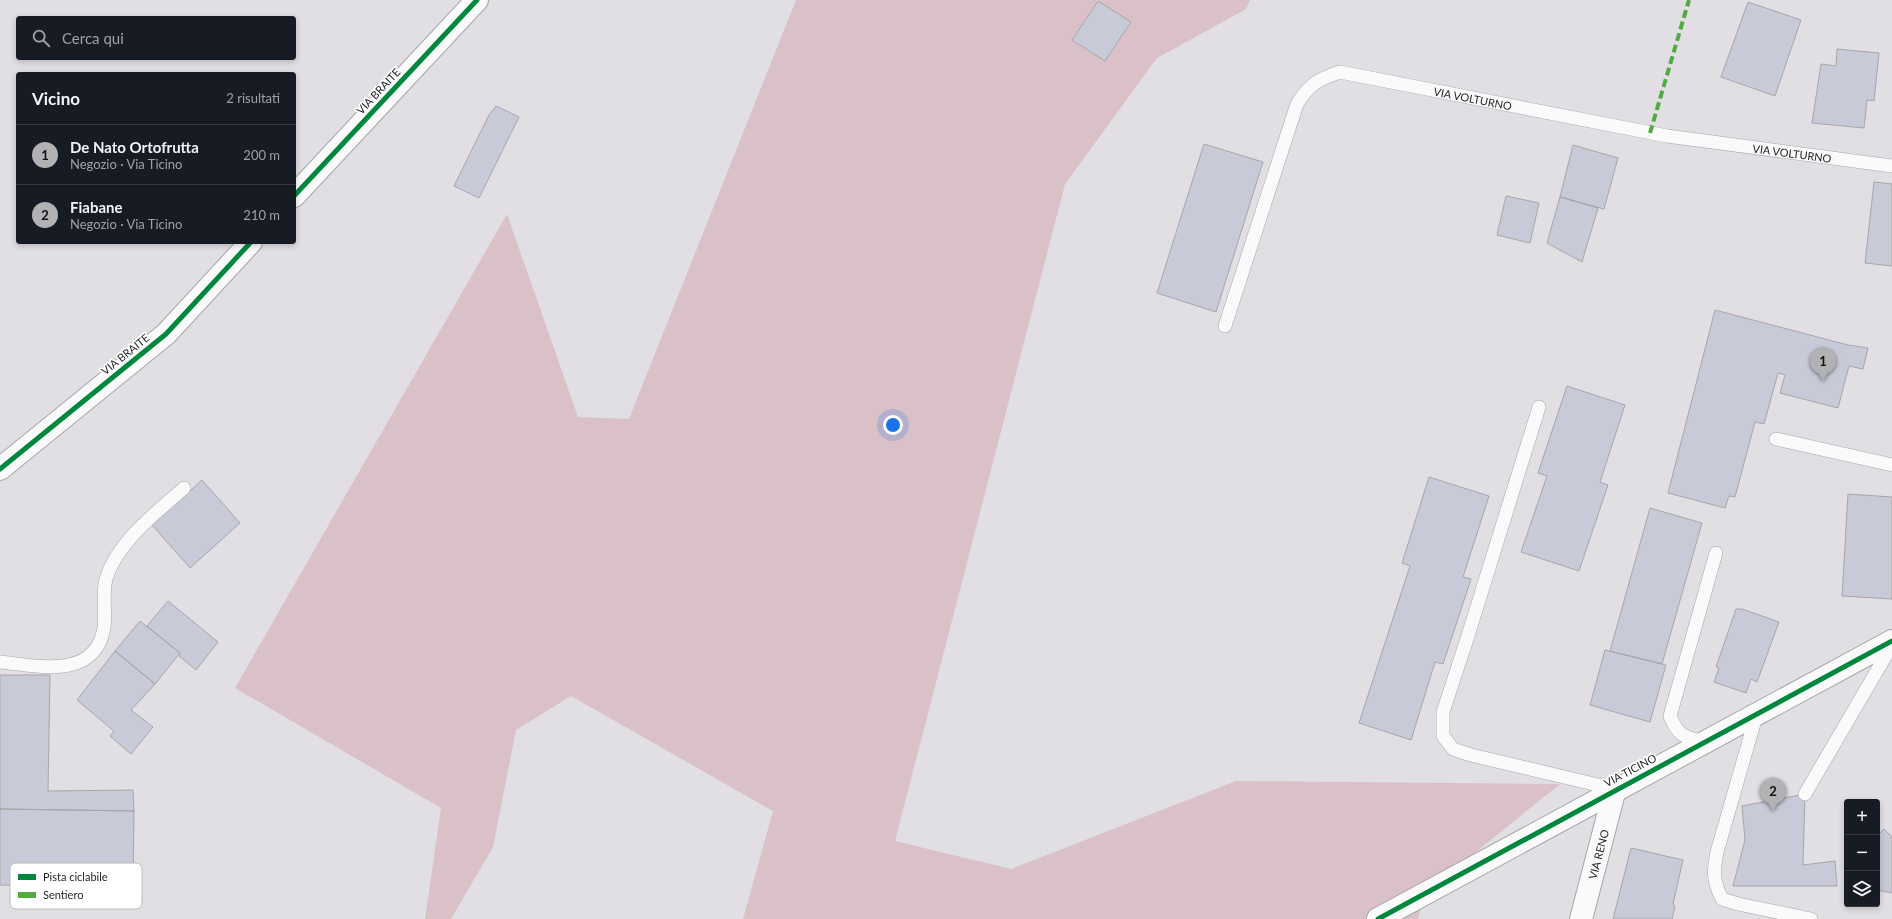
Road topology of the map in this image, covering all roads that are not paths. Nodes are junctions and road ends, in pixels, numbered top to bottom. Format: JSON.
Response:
{"nodes":[{"id":1,"x":477,"y":0,"type":"edge"},
{"id":2,"x":1892,"y":166,"type":"edge"},
{"id":3,"x":296,"y":194,"type":"edge"},
{"id":4,"x":249,"y":244,"type":"edge"},
{"id":5,"x":1225,"y":326,"type":"dead end"},
{"id":6,"x":1540,"y":407,"type":"dead end"},
{"id":7,"x":1776,"y":439,"type":"dead end"},
{"id":8,"x":1892,"y":465,"type":"edge"},
{"id":9,"x":0,"y":469,"type":"edge"},
{"id":10,"x":184,"y":488,"type":"dead end"},
{"id":11,"x":1716,"y":552,"type":"dead end"},
{"id":12,"x":1892,"y":641,"type":"edge"},
{"id":13,"x":1892,"y":645,"type":"edge"},
{"id":14,"x":0,"y":662,"type":"edge"},
{"id":15,"x":1757,"y":713,"type":"junction"},
{"id":16,"x":1704,"y":742,"type":"junction"},
{"id":17,"x":1616,"y":789,"type":"junction"},
{"id":18,"x":1805,"y":794,"type":"dead end"},
{"id":19,"x":1378,"y":919,"type":"edge"},
{"id":20,"x":1581,"y":919,"type":"edge"},
{"id":21,"x":1811,"y":919,"type":"edge"}],
"edges":[{"from":1,"to":3,"type":"street","name":"VIA BRAITE"},
{"from":2,"to":5,"type":"lane","name":"VIA VOLTURNO"},
{"from":4,"to":9,"type":"street","name":"VIA BRAITE"},
{"from":6,"to":17,"type":"lane"},
{"from":7,"to":8,"type":"lane"},
{"from":10,"to":14,"type":"lane"},
{"from":11,"to":16,"type":"lane"},
{"from":12,"to":15,"type":"street","name":"VIA TICINO"},
{"from":13,"to":18,"type":"lane"},
{"from":15,"to":16,"type":"street","name":"VIA TICINO"},
{"from":15,"to":21,"type":"lane"},
{"from":16,"to":17,"type":"street","name":"VIA TICINO"},
{"from":17,"to":19,"type":"street","name":"VIA TICINO"},
{"from":17,"to":20,"type":"street","name":"VIA RENO"}]}
